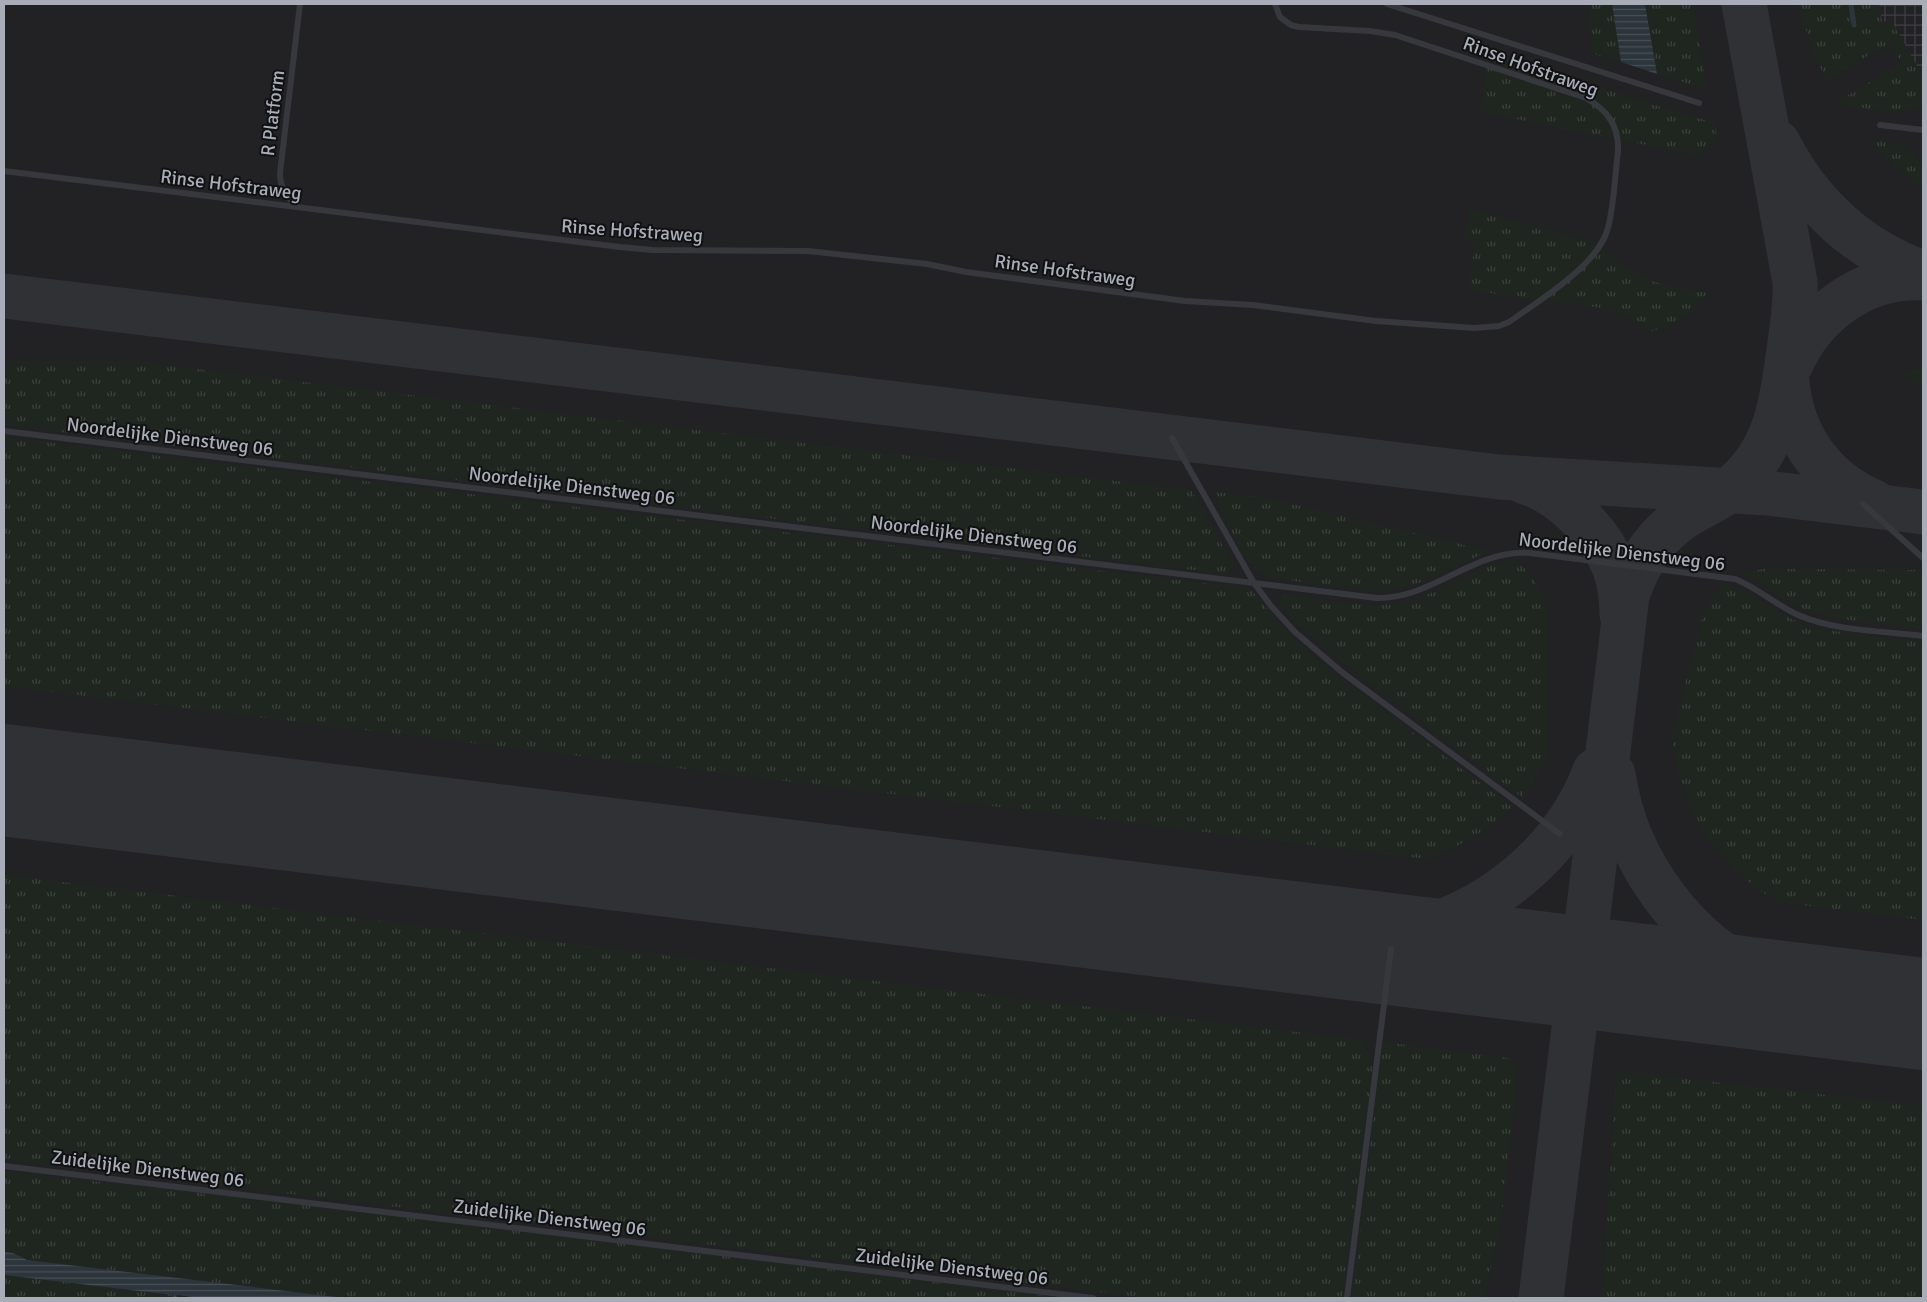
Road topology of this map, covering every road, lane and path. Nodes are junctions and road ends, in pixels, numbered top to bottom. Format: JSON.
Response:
{"nodes":[{"id":1,"x":300,"y":4,"type":"edge"},
{"id":2,"x":1274,"y":4,"type":"edge"},
{"id":3,"x":1387,"y":4,"type":"edge"},
{"id":4,"x":1699,"y":103,"type":"dead end"},
{"id":5,"x":1880,"y":125,"type":"dead end"},
{"id":6,"x":1923,"y":130,"type":"edge"},
{"id":7,"x":4,"y":171,"type":"edge"},
{"id":8,"x":311,"y":210,"type":"junction"},
{"id":9,"x":4,"y":431,"type":"edge"},
{"id":10,"x":1172,"y":438,"type":"dead end"},
{"id":11,"x":1863,"y":504,"type":"dead end"},
{"id":12,"x":1923,"y":558,"type":"edge"},
{"id":13,"x":1254,"y":583,"type":"junction"},
{"id":14,"x":1923,"y":636,"type":"edge"},
{"id":15,"x":1560,"y":834,"type":"dead end"},
{"id":16,"x":1391,"y":949,"type":"dead end"},
{"id":17,"x":4,"y":1166,"type":"edge"},
{"id":18,"x":1093,"y":1298,"type":"edge"},
{"id":19,"x":1348,"y":1298,"type":"edge"}],
"edges":[{"from":1,"to":8,"type":"lane","name":"R Platform"},
{"from":2,"to":8,"type":"lane","name":"Rinse Hofstraweg"},
{"from":3,"to":4,"type":"lane","name":"Rinse Hofstraweg"},
{"from":5,"to":6,"type":"lane"},
{"from":7,"to":8,"type":"lane","name":"Rinse Hofstraweg"},
{"from":9,"to":13,"type":"lane","name":"Noordelijke Dienstweg 06"},
{"from":10,"to":13,"type":"lane"},
{"from":11,"to":12,"type":"lane"},
{"from":13,"to":14,"type":"lane","name":"Noordelijke Dienstweg 06"},
{"from":13,"to":15,"type":"lane"},
{"from":16,"to":19,"type":"lane"},
{"from":17,"to":18,"type":"lane","name":"Zuidelijke Dienstweg 06"}]}
